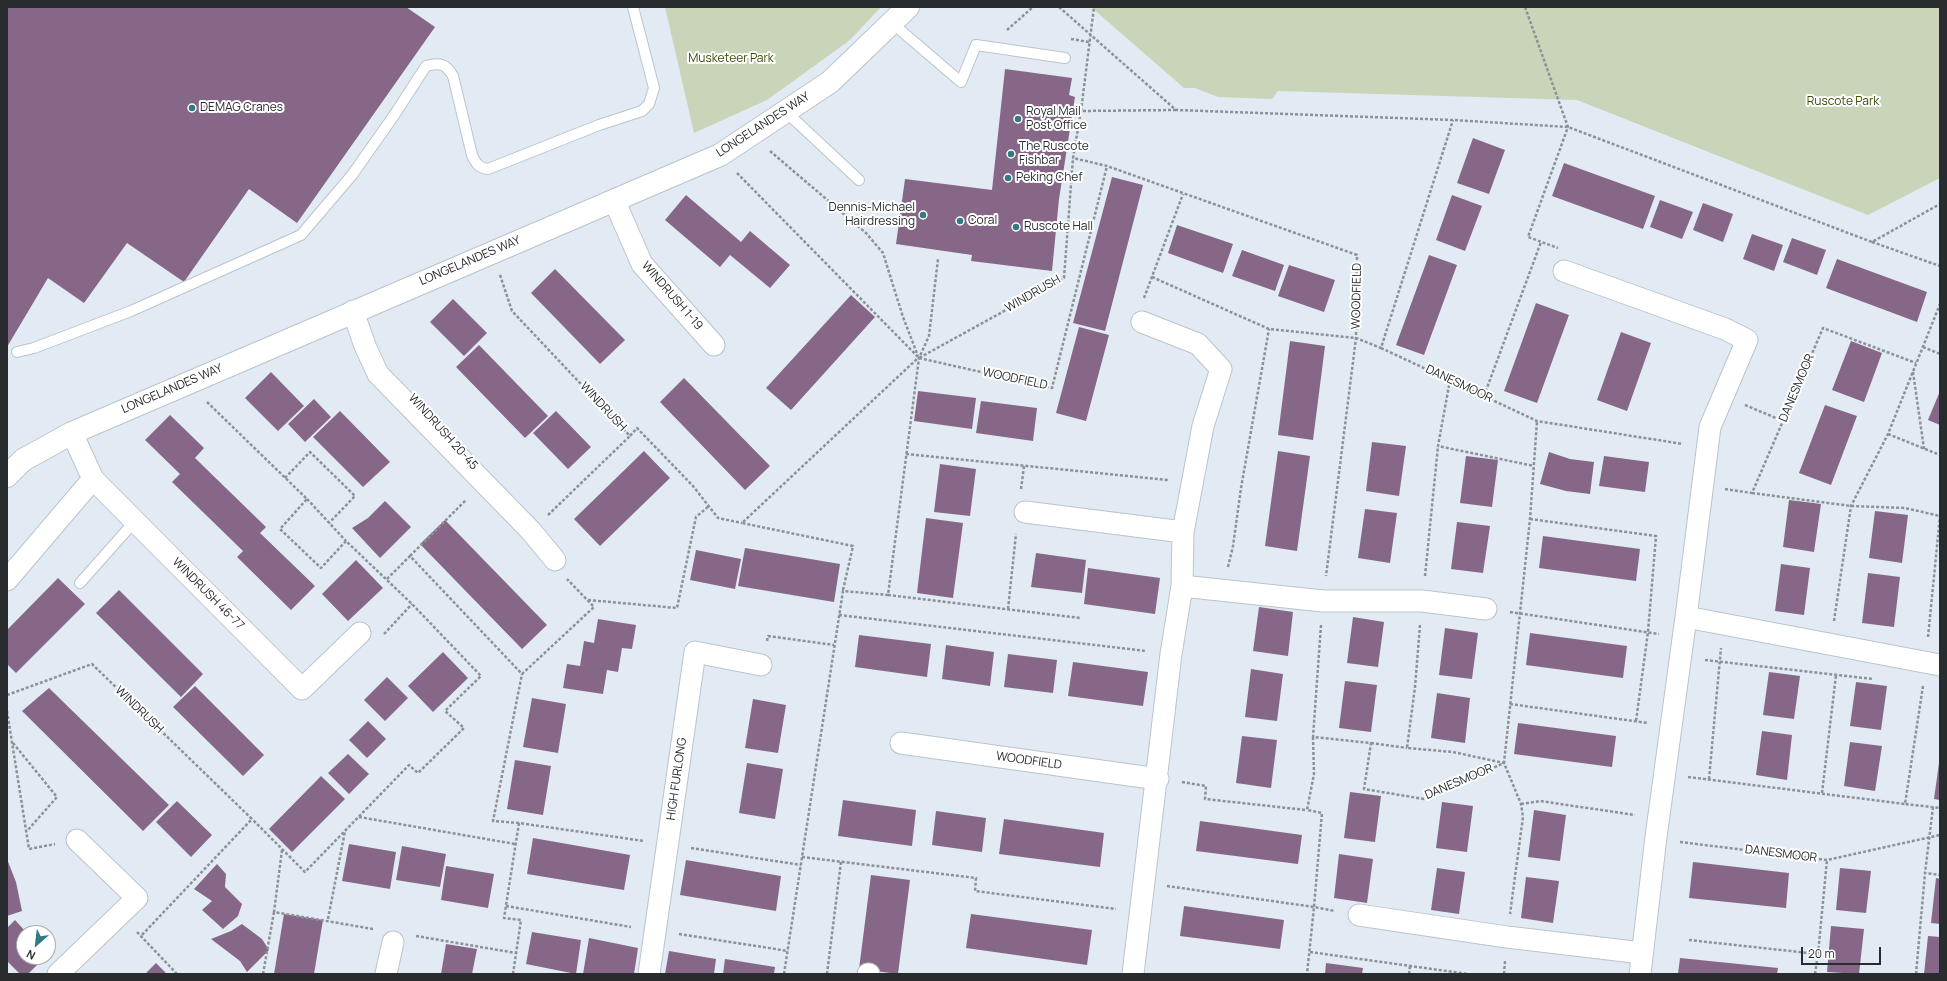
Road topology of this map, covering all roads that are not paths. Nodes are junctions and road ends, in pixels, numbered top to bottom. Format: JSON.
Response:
{"nodes":[{"id":1,"x":633,"y":7,"type":"edge"},
{"id":2,"x":908,"y":7,"type":"edge"},
{"id":3,"x":892,"y":23,"type":"junction"},
{"id":4,"x":1065,"y":58,"type":"dead end"},
{"id":5,"x":786,"y":111,"type":"junction"},
{"id":6,"x":859,"y":180,"type":"dead end"},
{"id":7,"x":614,"y":200,"type":"junction"},
{"id":8,"x":1569,"y":273,"type":"road end"},
{"id":9,"x":356,"y":310,"type":"junction"},
{"id":10,"x":1142,"y":322,"type":"road end"},
{"id":11,"x":714,"y":345,"type":"dead end"},
{"id":12,"x":18,"y":352,"type":"dead end"},
{"id":13,"x":72,"y":433,"type":"junction"},
{"id":14,"x":7,"y":476,"type":"edge"},
{"id":15,"x":93,"y":479,"type":"junction"},
{"id":16,"x":1024,"y":512,"type":"road end"},
{"id":17,"x":135,"y":521,"type":"junction"},
{"id":18,"x":1183,"y":532,"type":"junction"},
{"id":19,"x":540,"y":534,"type":"junction"},
{"id":20,"x":558,"y":567,"type":"road end"},
{"id":21,"x":7,"y":580,"type":"edge"},
{"id":22,"x":80,"y":583,"type":"dead end"},
{"id":23,"x":1182,"y":586,"type":"junction"},
{"id":24,"x":1486,"y":609,"type":"dead end"},
{"id":25,"x":1685,"y":627,"type":"junction"},
{"id":26,"x":360,"y":633,"type":"dead end"},
{"id":27,"x":1933,"y":663,"type":"edge"},
{"id":28,"x":761,"y":665,"type":"road end"},
{"id":29,"x":901,"y":743,"type":"dead end"},
{"id":30,"x":1158,"y":779,"type":"junction"},
{"id":31,"x":77,"y":840,"type":"road end"},
{"id":32,"x":1359,"y":915,"type":"road end"},
{"id":33,"x":394,"y":937,"type":"road end"},
{"id":34,"x":1642,"y":953,"type":"junction"},
{"id":35,"x":58,"y":974,"type":"edge"},
{"id":36,"x":386,"y":974,"type":"edge"},
{"id":37,"x":650,"y":974,"type":"edge"},
{"id":38,"x":1133,"y":974,"type":"edge"},
{"id":39,"x":1640,"y":974,"type":"edge"}],
"edges":[{"from":1,"to":12,"type":"lane"},
{"from":2,"to":3,"type":"street","name":"LONGELANDES WAY"},
{"from":3,"to":4,"type":"lane"},
{"from":3,"to":5,"type":"street","name":"LONGELANDES WAY"},
{"from":5,"to":6,"type":"lane"},
{"from":5,"to":7,"type":"street","name":"LONGELANDES WAY"},
{"from":7,"to":9,"type":"street","name":"LONGELANDES WAY"},
{"from":7,"to":11,"type":"street","name":"WINDRUSH 1-19"},
{"from":8,"to":25,"type":"street"},
{"from":9,"to":13,"type":"street","name":"LONGELANDES WAY"},
{"from":9,"to":19,"type":"street","name":"WINDRUSH 20-45"},
{"from":9,"to":19,"type":"street"},
{"from":10,"to":18,"type":"street"},
{"from":13,"to":14,"type":"street","name":"LONGELANDES WAY"},
{"from":13,"to":15,"type":"street","name":"WINDRUSH 46-77"},
{"from":15,"to":17,"type":"street","name":"WINDRUSH 46-77"},
{"from":15,"to":21,"type":"street"},
{"from":16,"to":18,"type":"street"},
{"from":17,"to":22,"type":"lane"},
{"from":17,"to":26,"type":"street","name":"WINDRUSH 46-77"},
{"from":18,"to":23,"type":"street"},
{"from":19,"to":20,"type":"street"},
{"from":23,"to":24,"type":"street"},
{"from":23,"to":30,"type":"street"},
{"from":25,"to":27,"type":"street"},
{"from":25,"to":34,"type":"street"},
{"from":28,"to":37,"type":"street","name":"HIGH FURLONG"},
{"from":29,"to":30,"type":"street","name":"WOODFIELD"},
{"from":30,"to":38,"type":"street"},
{"from":31,"to":35,"type":"street"},
{"from":32,"to":34,"type":"street"},
{"from":33,"to":36,"type":"street"},
{"from":34,"to":39,"type":"street"}]}
